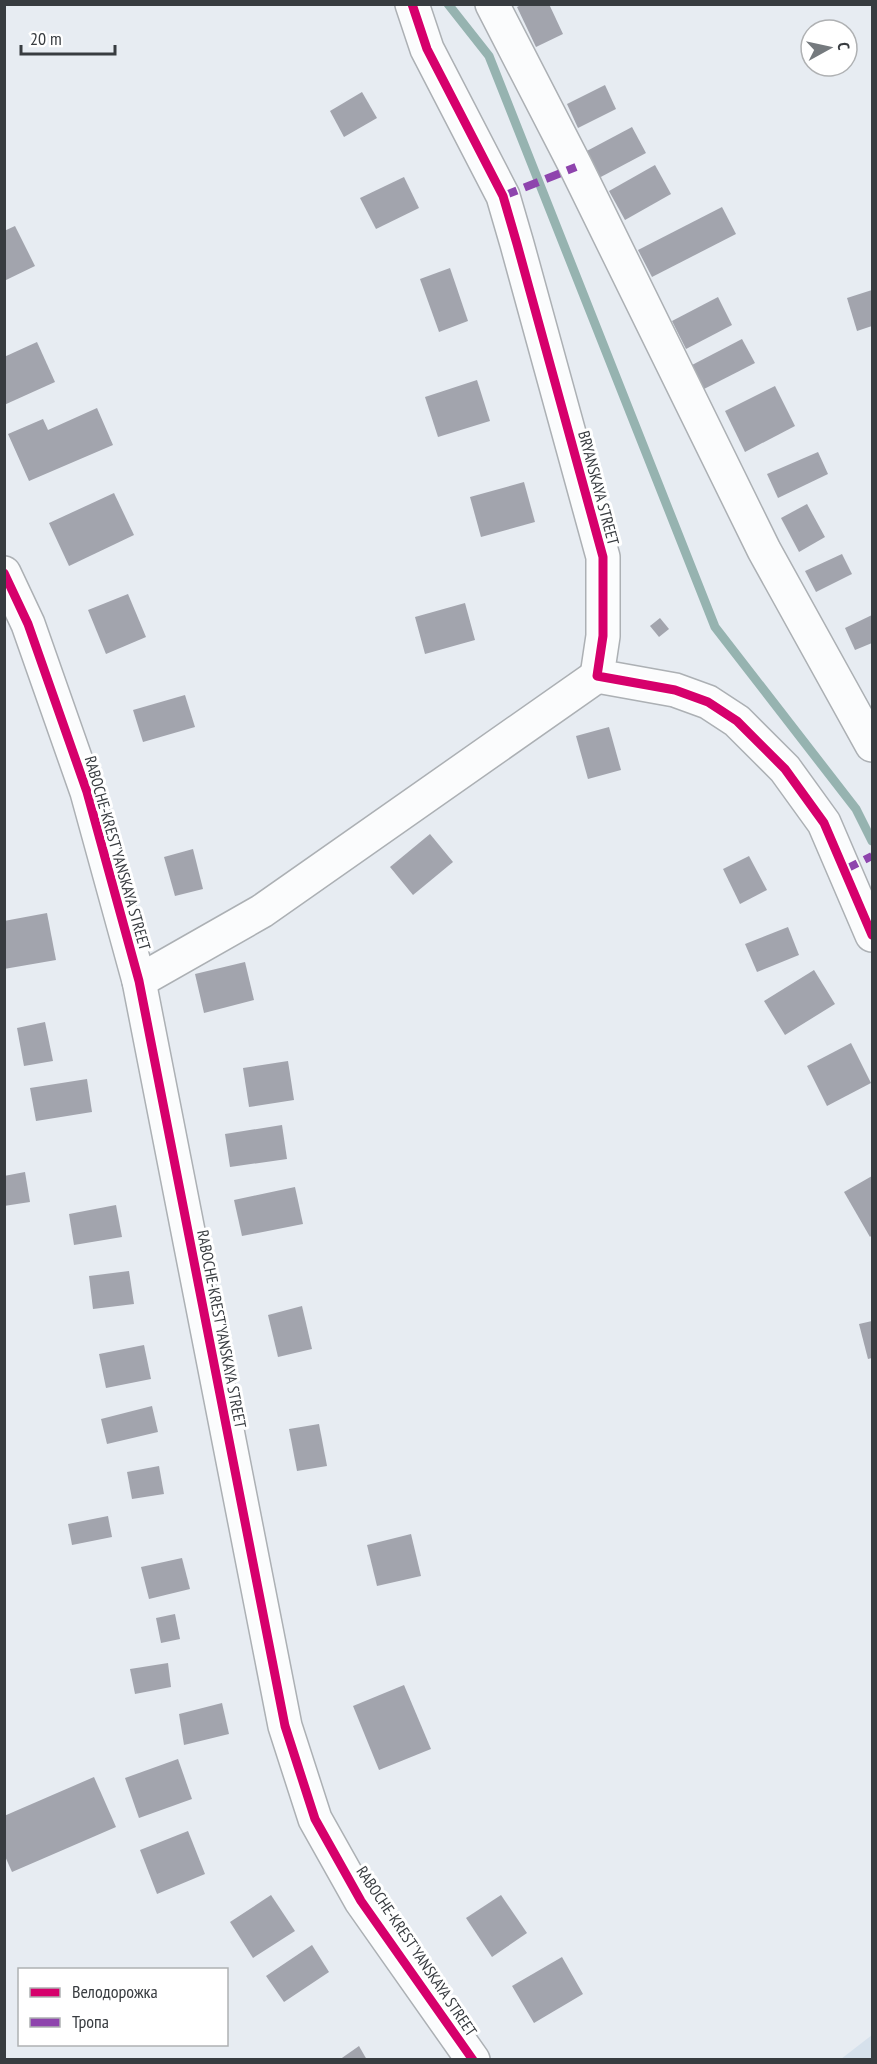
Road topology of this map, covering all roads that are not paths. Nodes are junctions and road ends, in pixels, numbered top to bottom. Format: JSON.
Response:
{"nodes":[{"id":1,"x":412,"y":4,"type":"edge"},
{"id":2,"x":492,"y":4,"type":"edge"},
{"id":3,"x":4,"y":573,"type":"edge"},
{"id":4,"x":597,"y":676,"type":"junction"},
{"id":5,"x":873,"y":745,"type":"edge"},
{"id":6,"x":873,"y":935,"type":"edge"},
{"id":7,"x":139,"y":981,"type":"junction"},
{"id":8,"x":473,"y":2060,"type":"edge"}],
"edges":[{"from":1,"to":4,"type":"street","name":"BRYANSKAYA STREET"},
{"from":2,"to":5,"type":"street"},
{"from":3,"to":7,"type":"street","name":"RABOCHE-KREST'YANSKAYA STREET"},
{"from":4,"to":6,"type":"street"},
{"from":4,"to":7,"type":"street"},
{"from":7,"to":8,"type":"street","name":"RABOCHE-KREST'YANSKAYA STREET"}]}
